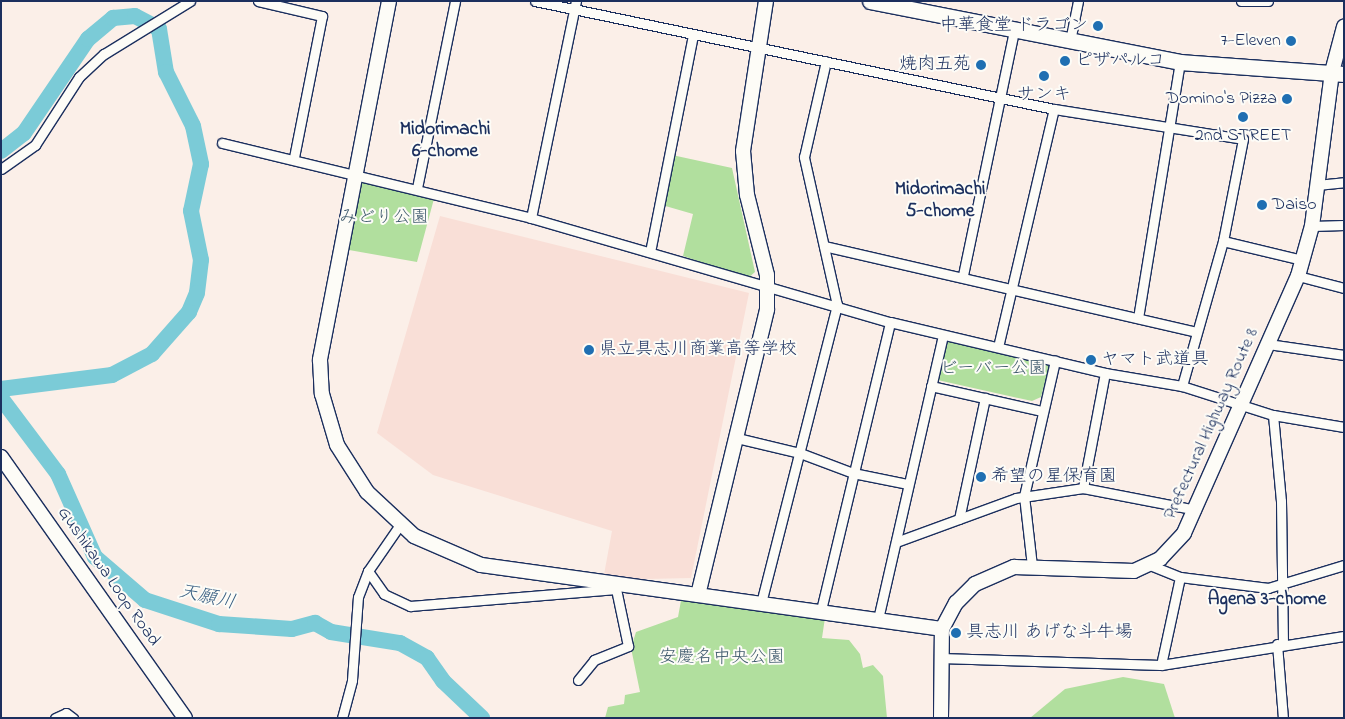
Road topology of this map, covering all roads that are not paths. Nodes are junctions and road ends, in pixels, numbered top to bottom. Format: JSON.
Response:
{"nodes":[{"id":1,"x":190,"y":1,"type":"edge"},
{"id":2,"x":258,"y":1,"type":"edge"},
{"id":3,"x":389,"y":1,"type":"edge"},
{"id":4,"x":455,"y":1,"type":"edge"},
{"id":5,"x":535,"y":1,"type":"edge"},
{"id":6,"x":766,"y":1,"type":"edge"},
{"id":7,"x":870,"y":1,"type":"edge"},
{"id":8,"x":1078,"y":1,"type":"edge"},
{"id":9,"x":1241,"y":1,"type":"edge"},
{"id":10,"x":1268,"y":1,"type":"edge"},
{"id":11,"x":575,"y":5,"type":"edge"},
{"id":12,"x":1344,"y":27,"type":"edge"},
{"id":13,"x":1014,"y":30,"type":"junction"},
{"id":14,"x":693,"y":35,"type":"junction"},
{"id":15,"x":1070,"y":41,"type":"junction"},
{"id":16,"x":758,"y":48,"type":"junction"},
{"id":17,"x":826,"y":61,"type":"junction"},
{"id":18,"x":1180,"y":62,"type":"junction"},
{"id":19,"x":1338,"y":73,"type":"edge"},
{"id":20,"x":1001,"y":98,"type":"junction"},
{"id":21,"x":1054,"y":109,"type":"junction"},
{"id":22,"x":1173,"y":128,"type":"junction"},
{"id":23,"x":222,"y":142,"type":"dead end"},
{"id":24,"x":294,"y":158,"type":"junction"},
{"id":25,"x":1,"y":169,"type":"edge"},
{"id":26,"x":355,"y":172,"type":"junction"},
{"id":27,"x":1344,"y":182,"type":"edge"},
{"id":28,"x":1317,"y":185,"type":"junction"},
{"id":29,"x":417,"y":188,"type":"junction"},
{"id":30,"x":531,"y":218,"type":"junction"},
{"id":31,"x":1344,"y":225,"type":"edge"},
{"id":32,"x":1312,"y":226,"type":"junction"},
{"id":33,"x":1223,"y":241,"type":"junction"},
{"id":34,"x":824,"y":246,"type":"junction"},
{"id":35,"x":650,"y":252,"type":"junction"},
{"id":36,"x":1302,"y":260,"type":"junction"},
{"id":37,"x":964,"y":275,"type":"junction"},
{"id":38,"x":1298,"y":276,"type":"junction"},
{"id":39,"x":768,"y":287,"type":"junction"},
{"id":40,"x":1012,"y":288,"type":"junction"},
{"id":41,"x":1344,"y":288,"type":"edge"},
{"id":42,"x":837,"y":304,"type":"junction"},
{"id":43,"x":1138,"y":318,"type":"junction"},
{"id":44,"x":890,"y":322,"type":"junction"},
{"id":45,"x":1196,"y":332,"type":"junction"},
{"id":46,"x":943,"y":335,"type":"junction"},
{"id":47,"x":1268,"y":344,"type":"junction"},
{"id":48,"x":998,"y":347,"type":"junction"},
{"id":49,"x":1344,"y":355,"type":"edge"},
{"id":50,"x":1055,"y":361,"type":"junction"},
{"id":51,"x":1105,"y":374,"type":"junction"},
{"id":52,"x":931,"y":386,"type":"junction"},
{"id":53,"x":1182,"y":386,"type":"junction"},
{"id":54,"x":985,"y":398,"type":"junction"},
{"id":55,"x":1241,"y":403,"type":"junction"},
{"id":56,"x":1042,"y":411,"type":"junction"},
{"id":57,"x":1273,"y":414,"type":"junction"},
{"id":58,"x":1344,"y":427,"type":"edge"},
{"id":59,"x":737,"y":438,"type":"junction"},
{"id":60,"x":800,"y":453,"type":"junction"},
{"id":61,"x":1,"y":457,"type":"edge"},
{"id":62,"x":853,"y":474,"type":"junction"},
{"id":63,"x":907,"y":484,"type":"junction"},
{"id":64,"x":1083,"y":488,"type":"junction"},
{"id":65,"x":1024,"y":496,"type":"junction"},
{"id":66,"x":1196,"y":510,"type":"junction"},
{"id":67,"x":959,"y":519,"type":"junction"},
{"id":68,"x":400,"y":526,"type":"junction"},
{"id":69,"x":896,"y":542,"type":"junction"},
{"id":70,"x":1150,"y":565,"type":"junction"},
{"id":71,"x":1344,"y":565,"type":"edge"},
{"id":72,"x":1032,"y":566,"type":"junction"},
{"id":73,"x":368,"y":571,"type":"junction"},
{"id":74,"x":1180,"y":577,"type":"junction"},
{"id":75,"x":1285,"y":584,"type":"junction"},
{"id":76,"x":616,"y":586,"type":"junction"},
{"id":77,"x":698,"y":594,"type":"junction"},
{"id":78,"x":761,"y":603,"type":"junction"},
{"id":79,"x":821,"y":610,"type":"junction"},
{"id":80,"x":878,"y":619,"type":"junction"},
{"id":81,"x":942,"y":629,"type":"junction"},
{"id":82,"x":1344,"y":636,"type":"edge"},
{"id":83,"x":1280,"y":643,"type":"junction"},
{"id":84,"x":940,"y":658,"type":"junction"},
{"id":85,"x":1161,"y":665,"type":"junction"},
{"id":86,"x":578,"y":680,"type":"dead end"},
{"id":87,"x":55,"y":718,"type":"edge"},
{"id":88,"x":73,"y":718,"type":"edge"},
{"id":89,"x":184,"y":718,"type":"edge"},
{"id":90,"x":342,"y":718,"type":"edge"},
{"id":91,"x":941,"y":718,"type":"edge"},
{"id":92,"x":1283,"y":718,"type":"edge"}],
"edges":[{"from":1,"to":25,"type":"street"},
{"from":2,"to":24,"type":"street"},
{"from":3,"to":26,"type":"street"},
{"from":4,"to":29,"type":"street"},
{"from":5,"to":11,"type":"street"},
{"from":6,"to":16,"type":"street"},
{"from":7,"to":13,"type":"main road"},
{"from":8,"to":15,"type":"street"},
{"from":9,"to":10,"type":"street"},
{"from":11,"to":14,"type":"street"},
{"from":11,"to":30,"type":"street"},
{"from":12,"to":19,"type":"street","name":"Prefectural Highway Route 8"},
{"from":13,"to":15,"type":"main road"},
{"from":13,"to":20,"type":"street"},
{"from":14,"to":16,"type":"street"},
{"from":14,"to":35,"type":"street"},
{"from":15,"to":18,"type":"main road"},
{"from":16,"to":17,"type":"street"},
{"from":16,"to":39,"type":"street"},
{"from":17,"to":20,"type":"street"},
{"from":17,"to":34,"type":"street"},
{"from":18,"to":19,"type":"main road"},
{"from":18,"to":22,"type":"street"},
{"from":19,"to":28,"type":"street","name":"Prefectural Highway Route 8"},
{"from":20,"to":21,"type":"street"},
{"from":20,"to":37,"type":"street"},
{"from":21,"to":22,"type":"street"},
{"from":21,"to":40,"type":"street"},
{"from":22,"to":33,"type":"street"},
{"from":22,"to":43,"type":"street"},
{"from":23,"to":24,"type":"street"},
{"from":24,"to":26,"type":"street"},
{"from":26,"to":29,"type":"street"},
{"from":26,"to":68,"type":"street"},
{"from":27,"to":28,"type":"street"},
{"from":28,"to":32,"type":"street","name":"Prefectural Highway Route 8"},
{"from":29,"to":30,"type":"street"},
{"from":30,"to":35,"type":"street"},
{"from":31,"to":32,"type":"street"},
{"from":32,"to":36,"type":"street","name":"Prefectural Highway Route 8"},
{"from":33,"to":36,"type":"street"},
{"from":33,"to":45,"type":"street"},
{"from":34,"to":37,"type":"street"},
{"from":34,"to":42,"type":"street"},
{"from":35,"to":39,"type":"street"},
{"from":36,"to":38,"type":"street","name":"Prefectural Highway Route 8"},
{"from":37,"to":40,"type":"street"},
{"from":38,"to":41,"type":"street"},
{"from":38,"to":47,"type":"street","name":"Prefectural Highway Route 8"},
{"from":39,"to":42,"type":"street"},
{"from":39,"to":59,"type":"street"},
{"from":40,"to":43,"type":"street"},
{"from":40,"to":48,"type":"street"},
{"from":42,"to":44,"type":"street"},
{"from":42,"to":60,"type":"street"},
{"from":43,"to":45,"type":"street"},
{"from":44,"to":46,"type":"street"},
{"from":44,"to":62,"type":"street"},
{"from":45,"to":53,"type":"street"},
{"from":46,"to":48,"type":"street"},
{"from":46,"to":52,"type":"street"},
{"from":47,"to":49,"type":"street"},
{"from":47,"to":55,"type":"street","name":"Prefectural Highway Route 8"},
{"from":48,"to":50,"type":"street"},
{"from":50,"to":51,"type":"street"},
{"from":50,"to":56,"type":"street"},
{"from":51,"to":53,"type":"street"},
{"from":51,"to":64,"type":"street"},
{"from":52,"to":54,"type":"street"},
{"from":52,"to":63,"type":"street"},
{"from":53,"to":55,"type":"street"},
{"from":54,"to":56,"type":"street"},
{"from":54,"to":67,"type":"street"},
{"from":55,"to":57,"type":"street"},
{"from":55,"to":66,"type":"street","name":"Prefectural Highway Route 8"},
{"from":56,"to":65,"type":"street"},
{"from":57,"to":58,"type":"street"},
{"from":57,"to":75,"type":"street"},
{"from":59,"to":60,"type":"street"},
{"from":59,"to":77,"type":"street"},
{"from":60,"to":62,"type":"street"},
{"from":60,"to":78,"type":"street"},
{"from":61,"to":89,"type":"street","name":"Gushikawa Loop Road"},
{"from":62,"to":63,"type":"street"},
{"from":62,"to":79,"type":"street"},
{"from":63,"to":69,"type":"street"},
{"from":64,"to":65,"type":"street"},
{"from":64,"to":66,"type":"street"},
{"from":65,"to":67,"type":"street"},
{"from":65,"to":72,"type":"street"},
{"from":66,"to":70,"type":"street","name":"Prefectural Highway Route 8"},
{"from":67,"to":69,"type":"street"},
{"from":68,"to":73,"type":"street"},
{"from":68,"to":76,"type":"street"},
{"from":69,"to":80,"type":"street"},
{"from":70,"to":72,"type":"street"},
{"from":70,"to":74,"type":"street"},
{"from":71,"to":75,"type":"street"},
{"from":72,"to":81,"type":"street"},
{"from":73,"to":76,"type":"street"},
{"from":73,"to":90,"type":"street"},
{"from":74,"to":75,"type":"street"},
{"from":74,"to":85,"type":"street"},
{"from":75,"to":83,"type":"street"},
{"from":76,"to":77,"type":"street"},
{"from":76,"to":86,"type":"street"},
{"from":77,"to":78,"type":"street"},
{"from":78,"to":79,"type":"street"},
{"from":79,"to":80,"type":"street"},
{"from":80,"to":81,"type":"street"},
{"from":81,"to":84,"type":"street"},
{"from":82,"to":83,"type":"street"},
{"from":83,"to":85,"type":"street"},
{"from":83,"to":92,"type":"street"},
{"from":84,"to":85,"type":"street"},
{"from":84,"to":91,"type":"street"},
{"from":87,"to":88,"type":"street"}]}
